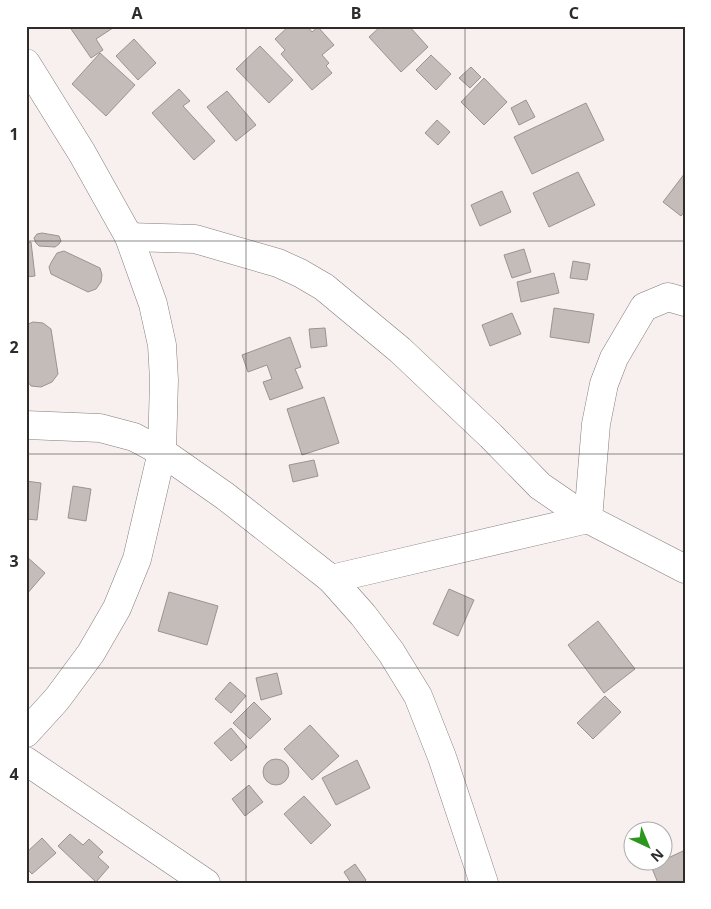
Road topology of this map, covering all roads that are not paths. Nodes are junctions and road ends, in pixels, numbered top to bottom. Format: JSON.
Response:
{"nodes":[{"id":1,"x":26,"y":63,"type":"edge"},
{"id":2,"x":128,"y":237,"type":"junction"},
{"id":3,"x":685,"y":302,"type":"edge"},
{"id":4,"x":26,"y":424,"type":"edge"},
{"id":5,"x":162,"y":452,"type":"junction"},
{"id":6,"x":588,"y":519,"type":"junction"},
{"id":7,"x":685,"y":569,"type":"edge"},
{"id":8,"x":332,"y":579,"type":"junction"},
{"id":9,"x":26,"y":733,"type":"edge"},
{"id":10,"x":26,"y":761,"type":"edge"},
{"id":11,"x":206,"y":883,"type":"edge"},
{"id":12,"x":484,"y":883,"type":"edge"}],
"edges":[{"from":1,"to":2,"type":"street"},
{"from":2,"to":5,"type":"street"},
{"from":2,"to":6,"type":"street"},
{"from":3,"to":6,"type":"street"},
{"from":4,"to":5,"type":"street"},
{"from":5,"to":8,"type":"street"},
{"from":5,"to":9,"type":"street"},
{"from":6,"to":7,"type":"street"},
{"from":6,"to":8,"type":"street"},
{"from":8,"to":12,"type":"street"},
{"from":10,"to":11,"type":"street"}]}
